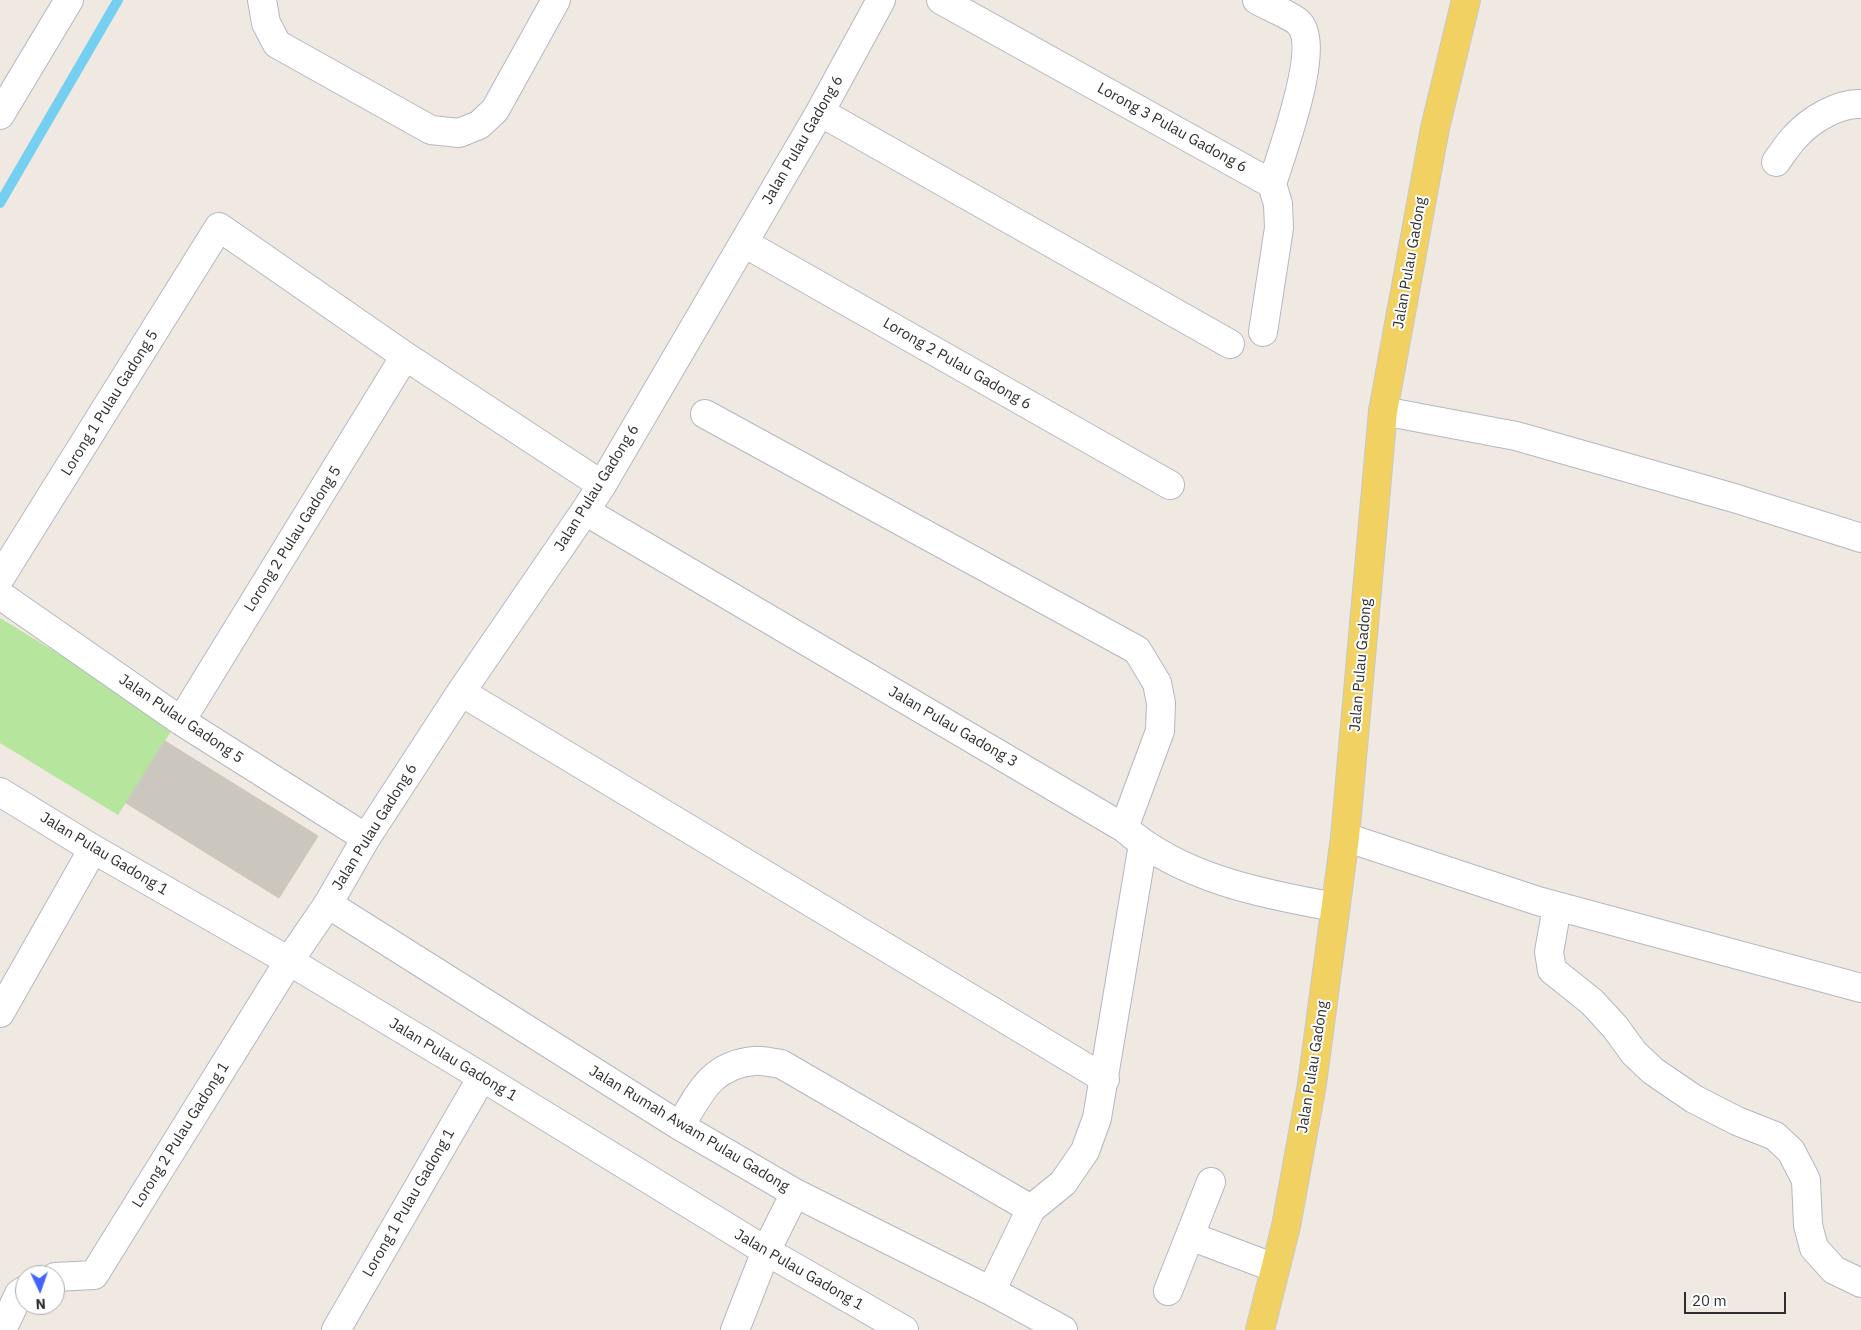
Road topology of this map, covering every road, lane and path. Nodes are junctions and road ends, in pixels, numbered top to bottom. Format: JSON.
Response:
{"nodes":[{"id":1,"x":69,"y":0,"type":"edge"},
{"id":2,"x":262,"y":0,"type":"edge"},
{"id":3,"x":556,"y":0,"type":"edge"},
{"id":4,"x":881,"y":0,"type":"edge"},
{"id":5,"x":941,"y":0,"type":"edge"},
{"id":6,"x":1257,"y":0,"type":"edge"},
{"id":7,"x":1466,"y":0,"type":"edge"},
{"id":8,"x":1861,"y":104,"type":"edge"},
{"id":9,"x":820,"y":112,"type":"junction"},
{"id":10,"x":0,"y":115,"type":"edge"},
{"id":11,"x":1776,"y":162,"type":"dead end"},
{"id":12,"x":1272,"y":184,"type":"junction"},
{"id":13,"x":744,"y":242,"type":"junction"},
{"id":14,"x":1263,"y":332,"type":"dead end"},
{"id":15,"x":1230,"y":344,"type":"dead end"},
{"id":16,"x":405,"y":356,"type":"junction"},
{"id":17,"x":1383,"y":412,"type":"junction"},
{"id":18,"x":705,"y":414,"type":"dead end"},
{"id":19,"x":602,"y":485,"type":"junction"},
{"id":20,"x":1170,"y":485,"type":"dead end"},
{"id":21,"x":585,"y":511,"type":"junction"},
{"id":22,"x":1861,"y":538,"type":"edge"},
{"id":23,"x":0,"y":578,"type":"edge"},
{"id":24,"x":0,"y":595,"type":"edge"},
{"id":25,"x":461,"y":692,"type":"junction"},
{"id":26,"x":182,"y":721,"type":"junction"},
{"id":27,"x":0,"y":792,"type":"edge"},
{"id":28,"x":1134,"y":836,"type":"junction"},
{"id":29,"x":1345,"y":837,"type":"junction"},
{"id":30,"x":366,"y":838,"type":"junction"},
{"id":31,"x":93,"y":850,"type":"junction"},
{"id":32,"x":328,"y":904,"type":"junction"},
{"id":33,"x":1557,"y":907,"type":"junction"},
{"id":34,"x":1334,"y":908,"type":"junction"},
{"id":35,"x":289,"y":961,"type":"junction"},
{"id":36,"x":1861,"y":988,"type":"edge"},
{"id":37,"x":0,"y":1013,"type":"edge"},
{"id":38,"x":482,"y":1077,"type":"junction"},
{"id":39,"x":1105,"y":1079,"type":"junction"},
{"id":40,"x":680,"y":1126,"type":"junction"},
{"id":41,"x":1211,"y":1182,"type":"dead end"},
{"id":42,"x":795,"y":1193,"type":"junction"},
{"id":43,"x":1031,"y":1209,"type":"junction"},
{"id":44,"x":1190,"y":1236,"type":"junction"},
{"id":45,"x":766,"y":1251,"type":"junction"},
{"id":46,"x":1275,"y":1268,"type":"junction"},
{"id":47,"x":65,"y":1276,"type":"edge"},
{"id":48,"x":1861,"y":1283,"type":"edge"},
{"id":49,"x":991,"y":1291,"type":"junction"},
{"id":50,"x":1168,"y":1291,"type":"dead end"},
{"id":51,"x":15,"y":1302,"type":"edge"},
{"id":52,"x":1264,"y":1329,"type":"edge"},
{"id":53,"x":2,"y":1330,"type":"edge"},
{"id":54,"x":336,"y":1330,"type":"edge"},
{"id":55,"x":735,"y":1330,"type":"edge"},
{"id":56,"x":904,"y":1330,"type":"edge"},
{"id":57,"x":1063,"y":1330,"type":"edge"}],
"edges":[{"from":1,"to":10,"type":"street"},
{"from":2,"to":3,"type":"street"},
{"from":4,"to":9,"type":"street","name":"Jalan Pulau Gadong 6"},
{"from":5,"to":12,"type":"street","name":"Lorong 3 Pulau Gadong 6"},
{"from":6,"to":12,"type":"street"},
{"from":7,"to":17,"type":"main road","name":"Jalan Pulau Gadong"},
{"from":8,"to":11,"type":"street"},
{"from":9,"to":13,"type":"street","name":"Jalan Pulau Gadong 6"},
{"from":9,"to":15,"type":"street"},
{"from":12,"to":14,"type":"street"},
{"from":13,"to":19,"type":"street","name":"Jalan Pulau Gadong 6"},
{"from":13,"to":20,"type":"street","name":"Lorong 2 Pulau Gadong 6"},
{"from":16,"to":19,"type":"street"},
{"from":16,"to":23,"type":"street","name":"Lorong 1 Pulau Gadong 5"},
{"from":16,"to":26,"type":"street","name":"Lorong 2 Pulau Gadong 5"},
{"from":17,"to":22,"type":"street"},
{"from":17,"to":29,"type":"main road","name":"Jalan Pulau Gadong"},
{"from":18,"to":28,"type":"street"},
{"from":19,"to":21,"type":"street","name":"Jalan Pulau Gadong 6"},
{"from":21,"to":25,"type":"street","name":"Jalan Pulau Gadong 6"},
{"from":21,"to":28,"type":"street","name":"Jalan Pulau Gadong 3"},
{"from":24,"to":26,"type":"street","name":"Jalan Pulau Gadong 5"},
{"from":25,"to":30,"type":"street","name":"Jalan Pulau Gadong 6"},
{"from":25,"to":39,"type":"street"},
{"from":26,"to":30,"type":"street","name":"Jalan Pulau Gadong 5"},
{"from":27,"to":31,"type":"street","name":"Jalan Pulau Gadong 1"},
{"from":28,"to":34,"type":"street","name":"Jalan Pulau Gadong 3"},
{"from":28,"to":39,"type":"street"},
{"from":29,"to":33,"type":"street"},
{"from":29,"to":34,"type":"main road","name":"Jalan Pulau Gadong"},
{"from":30,"to":32,"type":"street","name":"Jalan Pulau Gadong 6"},
{"from":31,"to":35,"type":"street","name":"Jalan Pulau Gadong 1"},
{"from":31,"to":37,"type":"street"},
{"from":32,"to":35,"type":"street","name":"Jalan Pulau Gadong 6"},
{"from":32,"to":40,"type":"street","name":"Jalan Rumah Awam Pulau Gadong"},
{"from":33,"to":36,"type":"street"},
{"from":33,"to":48,"type":"street"},
{"from":34,"to":46,"type":"main road","name":"Jalan Pulau Gadong"},
{"from":35,"to":38,"type":"street","name":"Jalan Pulau Gadong 1"},
{"from":35,"to":47,"type":"street","name":"Lorong 2 Pulau Gadong 1"},
{"from":38,"to":45,"type":"street","name":"Jalan Pulau Gadong 1"},
{"from":38,"to":54,"type":"street","name":"Lorong 1 Pulau Gadong 1"},
{"from":39,"to":43,"type":"street"},
{"from":40,"to":42,"type":"street","name":"Jalan Rumah Awam Pulau Gadong"},
{"from":40,"to":43,"type":"street"},
{"from":41,"to":44,"type":"street"},
{"from":42,"to":45,"type":"street"},
{"from":42,"to":49,"type":"street","name":"Jalan Rumah Awam Pulau Gadong"},
{"from":43,"to":49,"type":"street"},
{"from":44,"to":46,"type":"street"},
{"from":44,"to":50,"type":"street"},
{"from":45,"to":55,"type":"street"},
{"from":45,"to":56,"type":"street","name":"Jalan Pulau Gadong 1"},
{"from":46,"to":52,"type":"main road","name":"Jalan Pulau Gadong"},
{"from":49,"to":57,"type":"street","name":"Jalan Rumah Awam Pulau Gadong"},
{"from":51,"to":53,"type":"street"}]}
